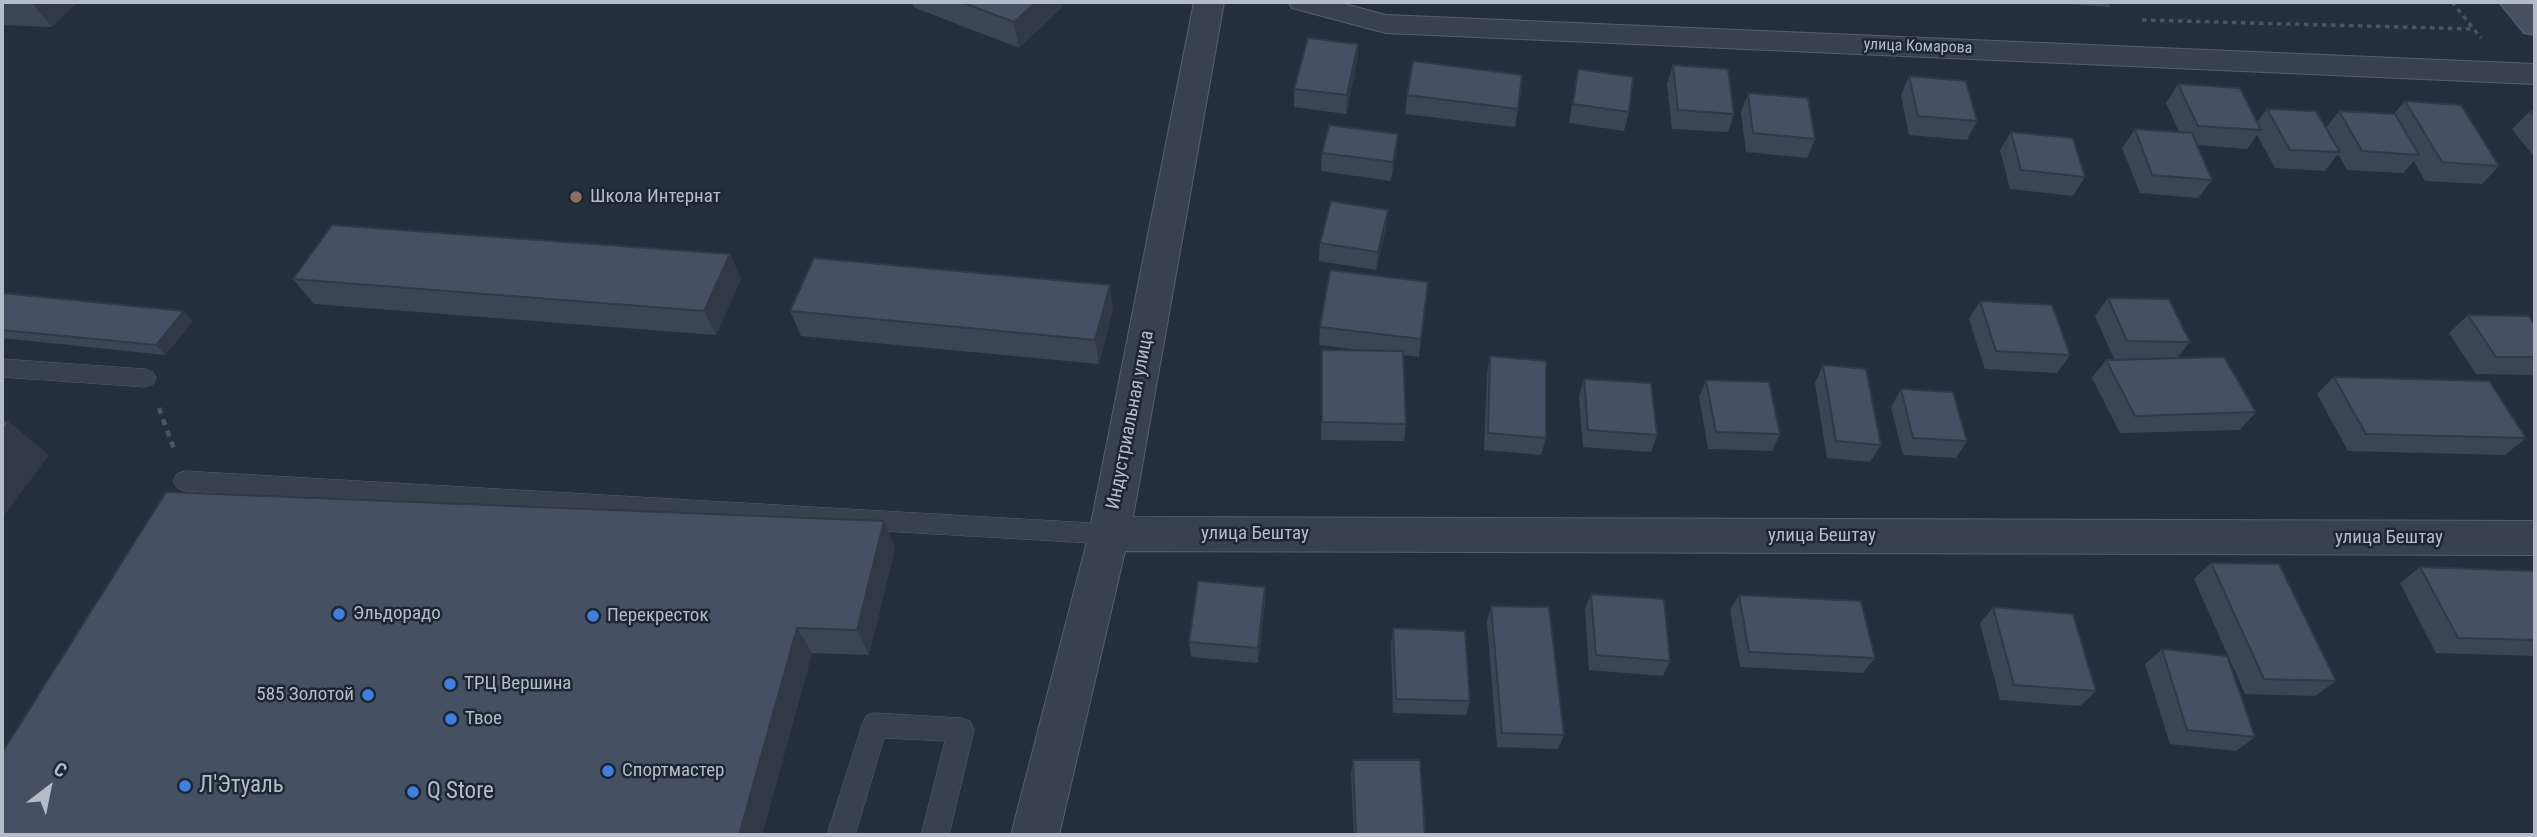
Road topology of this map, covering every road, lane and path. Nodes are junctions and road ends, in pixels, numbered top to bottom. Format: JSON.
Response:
{"nodes":[{"id":1,"x":1209,"y":2,"type":"edge"},
{"id":2,"x":1303,"y":2,"type":"edge"},
{"id":3,"x":2514,"y":2,"type":"edge"},
{"id":4,"x":2535,"y":26,"type":"edge"},
{"id":5,"x":2535,"y":74,"type":"edge"},
{"id":6,"x":2,"y":368,"type":"edge"},
{"id":7,"x":145,"y":378,"type":"joint"},
{"id":8,"x":185,"y":481,"type":"joint"},
{"id":9,"x":1109,"y":534,"type":"junction"},
{"id":10,"x":2535,"y":538,"type":"edge"},
{"id":11,"x":842,"y":835,"type":"edge"},
{"id":12,"x":935,"y":835,"type":"edge"},
{"id":13,"x":1035,"y":835,"type":"edge"}],
"edges":[{"from":1,"to":9,"type":"street","name":"Индустриальная улица"},
{"from":2,"to":5,"type":"street","name":"улица Комарова"},
{"from":3,"to":4,"type":"main road"},
{"from":6,"to":7,"type":"lane"},
{"from":7,"to":8,"type":"path"},
{"from":8,"to":9,"type":"lane"},
{"from":9,"to":10,"type":"street","name":"улица Бештау"},
{"from":9,"to":13,"type":"street","name":"Индустриальная улица"},
{"from":11,"to":12,"type":"lane"}]}
